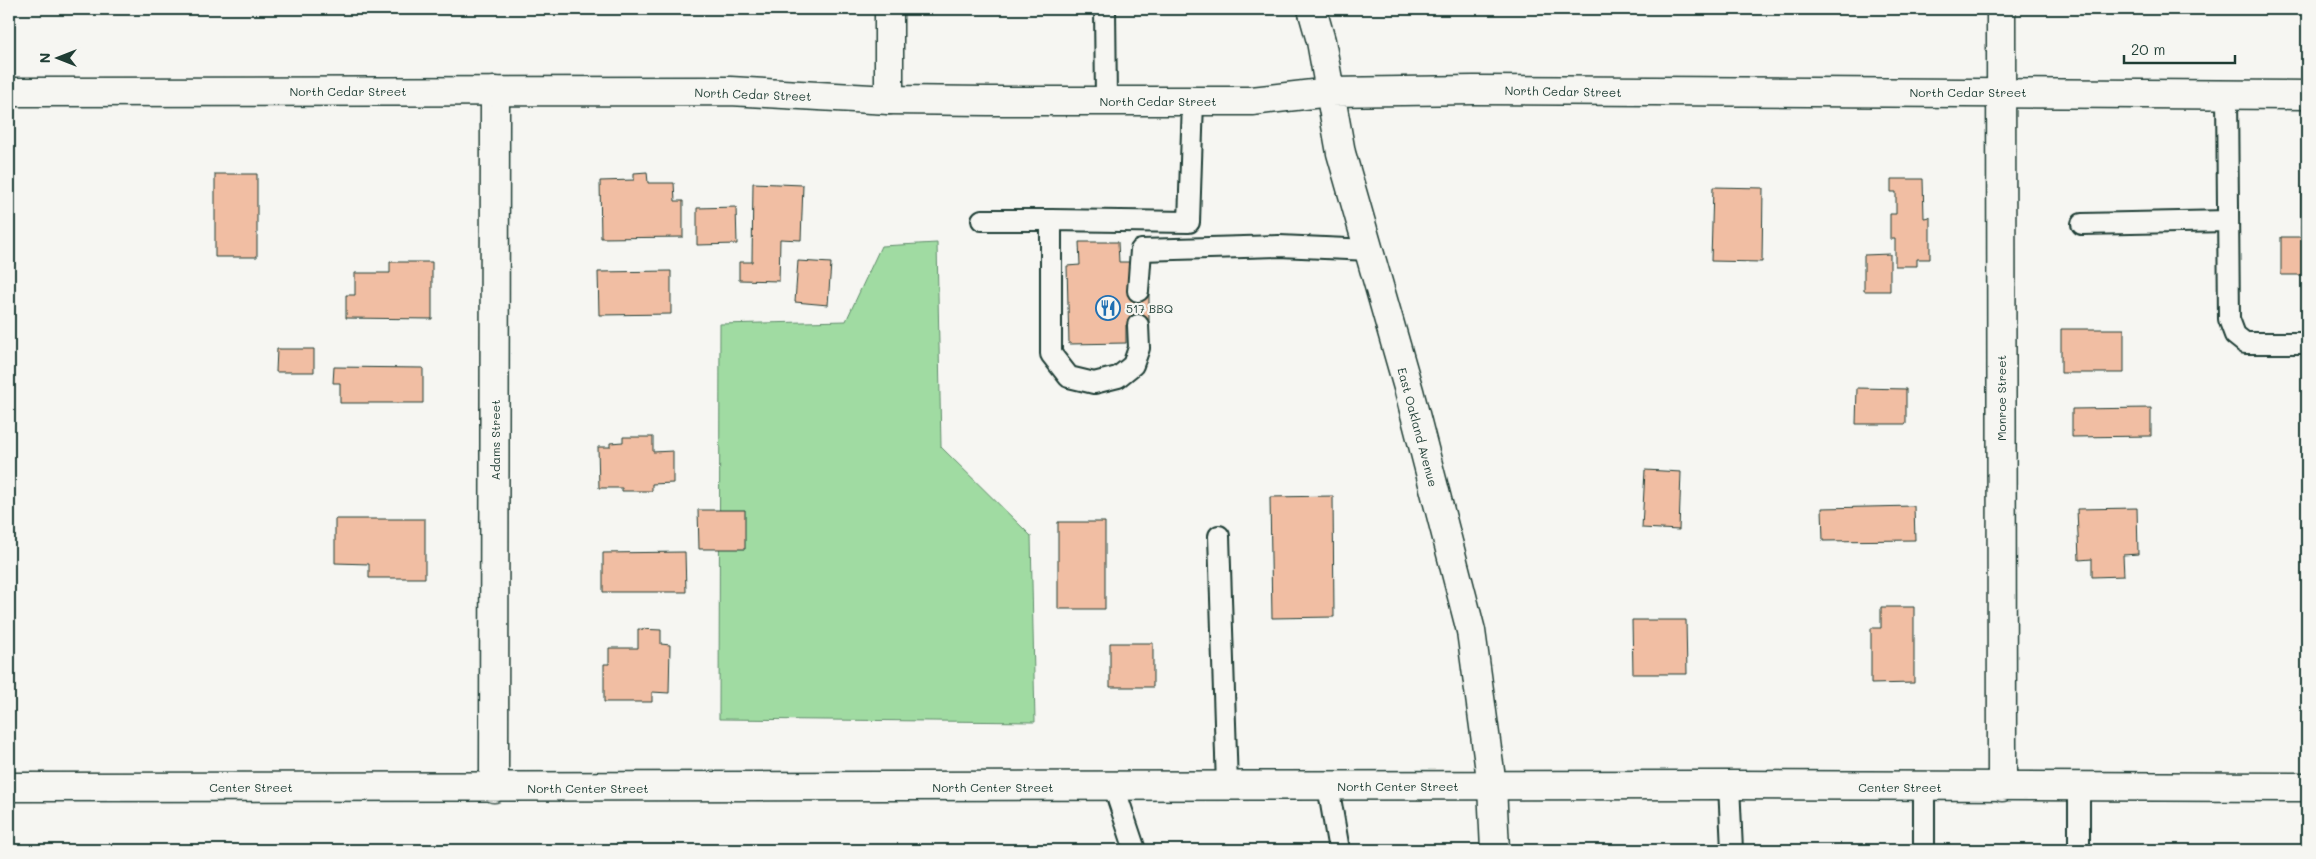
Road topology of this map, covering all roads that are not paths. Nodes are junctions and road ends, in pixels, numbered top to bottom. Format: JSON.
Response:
{"nodes":[{"id":1,"x":890,"y":9,"type":"edge"},
{"id":2,"x":1105,"y":9,"type":"edge"},
{"id":3,"x":1312,"y":9,"type":"edge"},
{"id":4,"x":2001,"y":9,"type":"edge"},
{"id":5,"x":496,"y":91,"type":"junction"},
{"id":6,"x":9,"y":92,"type":"edge"},
{"id":7,"x":1330,"y":92,"type":"junction"},
{"id":8,"x":2000,"y":92,"type":"junction"},
{"id":9,"x":2227,"y":95,"type":"junction"},
{"id":10,"x":2307,"y":95,"type":"edge"},
{"id":11,"x":889,"y":100,"type":"junction"},
{"id":12,"x":1106,"y":100,"type":"junction"},
{"id":13,"x":1194,"y":101,"type":"junction"},
{"id":14,"x":982,"y":220,"type":"dead end"},
{"id":15,"x":1051,"y":220,"type":"junction"},
{"id":16,"x":2228,"y":221,"type":"junction"},
{"id":17,"x":2082,"y":224,"type":"dead end"},
{"id":18,"x":1370,"y":250,"type":"junction"},
{"id":19,"x":1138,"y":291,"type":"dead end"},
{"id":20,"x":1138,"y":325,"type":"dead end"},
{"id":21,"x":2307,"y":343,"type":"edge"},
{"id":22,"x":1219,"y":536,"type":"dead end"},
{"id":23,"x":1227,"y":786,"type":"junction"},
{"id":24,"x":1328,"y":786,"type":"junction"},
{"id":25,"x":1492,"y":786,"type":"junction"},
{"id":26,"x":1729,"y":786,"type":"junction"},
{"id":27,"x":9,"y":787,"type":"edge"},
{"id":28,"x":1114,"y":787,"type":"junction"},
{"id":29,"x":1924,"y":787,"type":"junction"},
{"id":30,"x":2002,"y":787,"type":"junction"},
{"id":31,"x":2079,"y":787,"type":"junction"},
{"id":32,"x":2307,"y":787,"type":"edge"},
{"id":33,"x":494,"y":788,"type":"junction"},
{"id":34,"x":1135,"y":850,"type":"edge"},
{"id":35,"x":1339,"y":850,"type":"edge"},
{"id":36,"x":1495,"y":850,"type":"edge"},
{"id":37,"x":1732,"y":850,"type":"edge"},
{"id":38,"x":1924,"y":850,"type":"edge"},
{"id":39,"x":2079,"y":850,"type":"edge"}],
"edges":[{"from":1,"to":11,"type":"street"},
{"from":2,"to":12,"type":"lane"},
{"from":3,"to":7,"type":"street","name":"East Oakland Avenue"},
{"from":4,"to":8,"type":"street","name":"Monroe Street"},
{"from":5,"to":6,"type":"street","name":"North Cedar Street"},
{"from":5,"to":11,"type":"street","name":"North Cedar Street"},
{"from":5,"to":33,"type":"street","name":"Adams Street"},
{"from":7,"to":8,"type":"street","name":"North Cedar Street"},
{"from":7,"to":13,"type":"street","name":"North Cedar Street"},
{"from":7,"to":18,"type":"street","name":"East Oakland Avenue"},
{"from":8,"to":9,"type":"street","name":"North Cedar Street"},
{"from":8,"to":30,"type":"street","name":"Monroe Street"},
{"from":9,"to":10,"type":"street","name":"North Cedar Street"},
{"from":9,"to":16,"type":"lane"},
{"from":11,"to":12,"type":"street","name":"North Cedar Street"},
{"from":12,"to":13,"type":"street","name":"North Cedar Street"},
{"from":13,"to":15,"type":"lane"},
{"from":14,"to":15,"type":"lane"},
{"from":15,"to":20,"type":"lane"},
{"from":16,"to":17,"type":"lane"},
{"from":16,"to":21,"type":"lane"},
{"from":18,"to":19,"type":"lane"},
{"from":18,"to":25,"type":"street","name":"East Oakland Avenue"},
{"from":22,"to":23,"type":"lane"},
{"from":23,"to":24,"type":"street","name":"North Center Street"},
{"from":23,"to":28,"type":"street","name":"North Center Street"},
{"from":24,"to":25,"type":"street","name":"North Center Street"},
{"from":24,"to":35,"type":"lane"},
{"from":25,"to":26,"type":"street","name":"Center Street"},
{"from":25,"to":36,"type":"street","name":"East Oakland Avenue"},
{"from":26,"to":29,"type":"street","name":"Center Street"},
{"from":26,"to":37,"type":"lane"},
{"from":27,"to":33,"type":"street","name":"Center Street"},
{"from":28,"to":33,"type":"street","name":"North Center Street"},
{"from":28,"to":34,"type":"lane"},
{"from":29,"to":30,"type":"street","name":"Center Street"},
{"from":29,"to":38,"type":"lane"},
{"from":30,"to":31,"type":"street","name":"Center Street"},
{"from":31,"to":32,"type":"street","name":"Center Street"},
{"from":31,"to":39,"type":"lane"}]}
